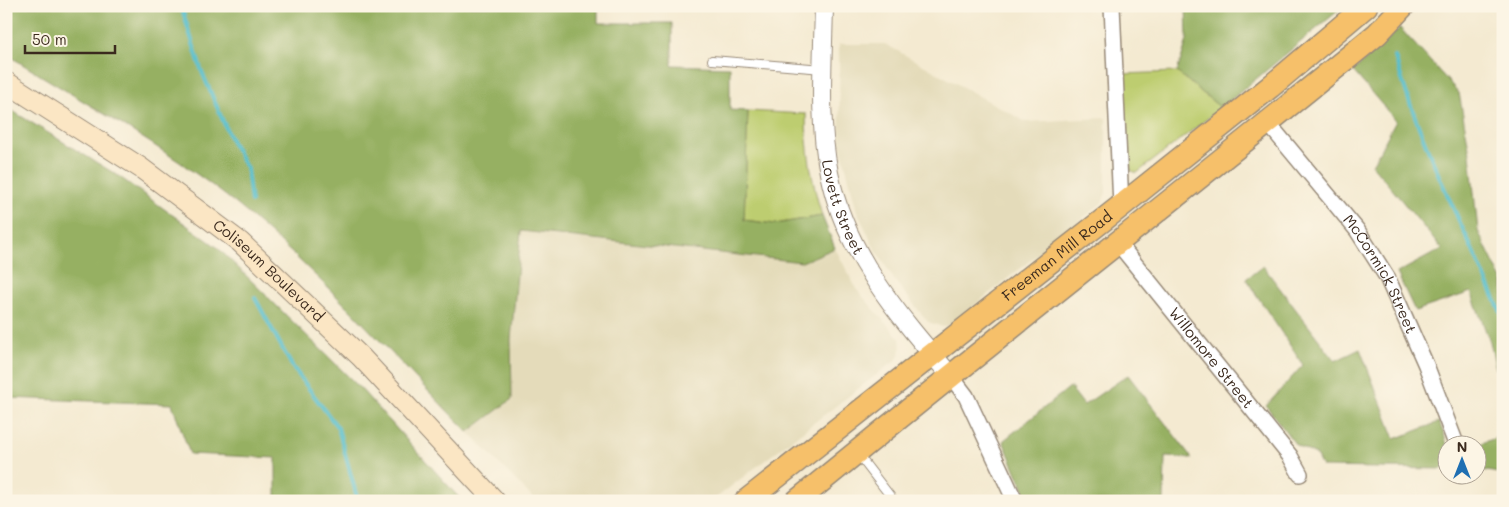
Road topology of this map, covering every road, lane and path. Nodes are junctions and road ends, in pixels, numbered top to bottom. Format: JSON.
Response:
{"nodes":[{"id":1,"x":824,"y":6,"type":"edge"},
{"id":2,"x":1112,"y":6,"type":"edge"},
{"id":3,"x":1366,"y":6,"type":"edge"},
{"id":4,"x":1403,"y":6,"type":"edge"},
{"id":5,"x":712,"y":60,"type":"dead end"},
{"id":6,"x":823,"y":69,"type":"junction"},
{"id":7,"x":6,"y":82,"type":"edge"},
{"id":8,"x":1268,"y":123,"type":"junction"},
{"id":9,"x":1121,"y":206,"type":"junction"},
{"id":10,"x":1118,"y":244,"type":"junction"},
{"id":11,"x":933,"y":355,"type":"junction"},
{"id":12,"x":950,"y":375,"type":"junction"},
{"id":13,"x":1452,"y":434,"type":"edge"},
{"id":14,"x":856,"y":452,"type":"junction"},
{"id":15,"x":1300,"y":474,"type":"dead end"},
{"id":16,"x":495,"y":501,"type":"edge"},
{"id":17,"x":746,"y":501,"type":"edge"},
{"id":18,"x":797,"y":501,"type":"edge"},
{"id":19,"x":894,"y":501,"type":"edge"},
{"id":20,"x":1015,"y":501,"type":"edge"}],
"edges":[{"from":1,"to":6,"type":"street","name":"Lovett Street"},
{"from":2,"to":9,"type":"street"},
{"from":3,"to":9,"type":"main road","name":"Freeman Mill Road"},
{"from":4,"to":8,"type":"main road","name":"Freeman Mill Road"},
{"from":5,"to":6,"type":"lane"},
{"from":6,"to":11,"type":"street","name":"Lovett Street"},
{"from":7,"to":16,"type":"main road","name":"Coliseum Boulevard"},
{"from":8,"to":10,"type":"main road","name":"Freeman Mill Road"},
{"from":8,"to":13,"type":"street","name":"McCormick Street"},
{"from":9,"to":11,"type":"main road","name":"Freeman Mill Road"},
{"from":10,"to":12,"type":"main road","name":"Freeman Mill Road"},
{"from":10,"to":15,"type":"street","name":"Willomore Street"},
{"from":11,"to":12,"type":"street","name":"Lovett Street"},
{"from":11,"to":17,"type":"main road","name":"Freeman Mill Road"},
{"from":12,"to":14,"type":"main road","name":"Freeman Mill Road"},
{"from":12,"to":20,"type":"street"},
{"from":14,"to":18,"type":"main road","name":"Freeman Mill Road"},
{"from":14,"to":19,"type":"lane"}]}
